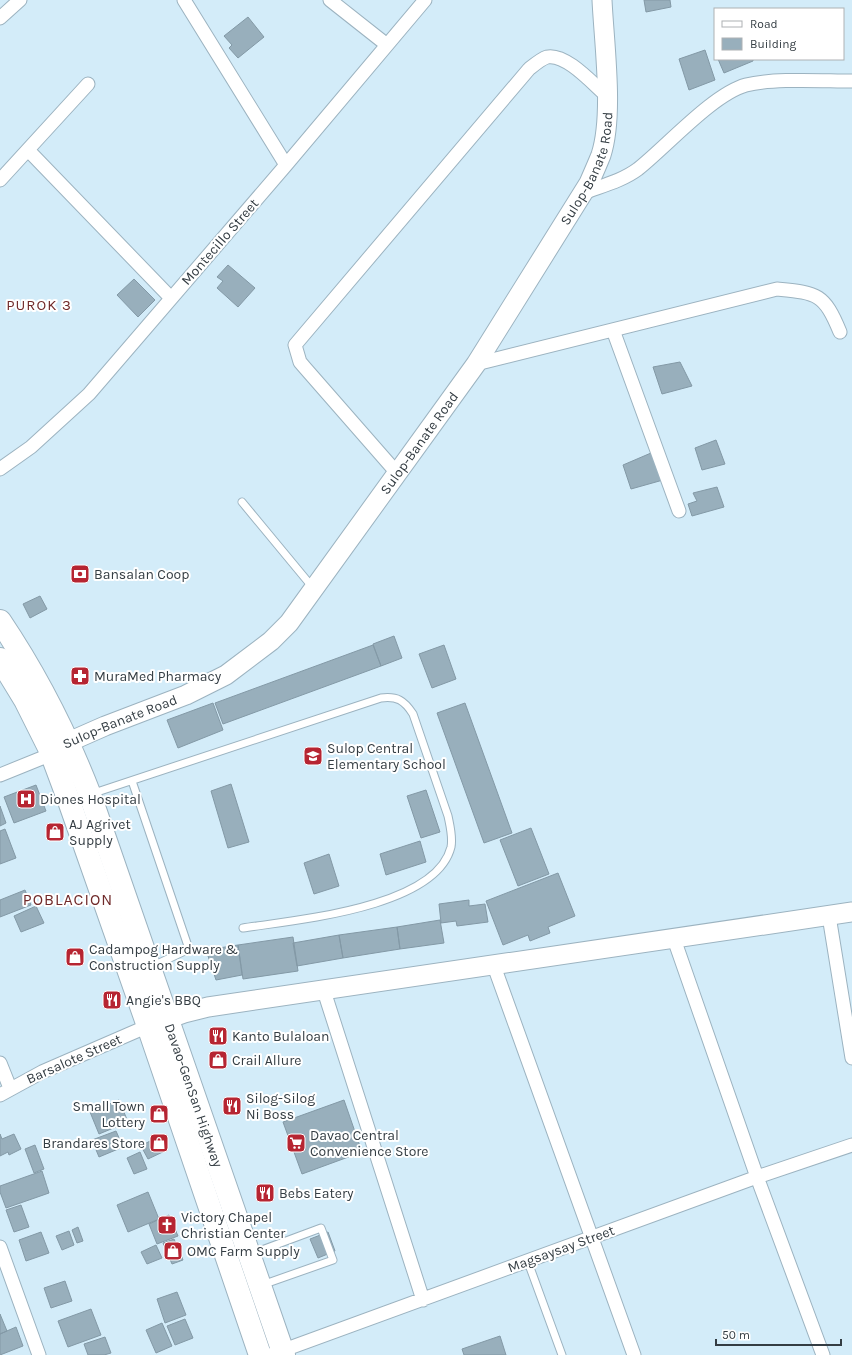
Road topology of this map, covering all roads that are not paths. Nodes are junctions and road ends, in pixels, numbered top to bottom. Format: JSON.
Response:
{"nodes":[{"id":1,"x":20,"y":0,"type":"edge"},
{"id":2,"x":184,"y":0,"type":"edge"},
{"id":3,"x":330,"y":0,"type":"edge"},
{"id":4,"x":425,"y":0,"type":"edge"},
{"id":5,"x":602,"y":0,"type":"edge"},
{"id":6,"x":0,"y":18,"type":"edge"},
{"id":7,"x":387,"y":45,"type":"junction"},
{"id":8,"x":852,"y":81,"type":"edge"},
{"id":9,"x":88,"y":84,"type":"dead end"},
{"id":10,"x":607,"y":96,"type":"junction"},
{"id":11,"x":28,"y":150,"type":"junction"},
{"id":12,"x":286,"y":165,"type":"junction"},
{"id":13,"x":0,"y":180,"type":"edge"},
{"id":14,"x":583,"y":194,"type":"junction"},
{"id":15,"x":171,"y":298,"type":"junction"},
{"id":16,"x":613,"y":330,"type":"junction"},
{"id":17,"x":840,"y":332,"type":"dead end"},
{"id":18,"x":476,"y":364,"type":"junction"},
{"id":19,"x":0,"y":469,"type":"edge"},
{"id":20,"x":397,"y":473,"type":"junction"},
{"id":21,"x":242,"y":502,"type":"dead end"},
{"id":22,"x":679,"y":510,"type":"dead end"},
{"id":23,"x":314,"y":589,"type":"junction"},
{"id":24,"x":0,"y":621,"type":"edge"},
{"id":25,"x":0,"y":659,"type":"edge"},
{"id":26,"x":69,"y":742,"type":"junction"},
{"id":27,"x":50,"y":750,"type":"junction"},
{"id":28,"x":0,"y":775,"type":"edge"},
{"id":29,"x":132,"y":781,"type":"junction"},
{"id":30,"x":80,"y":798,"type":"junction"},
{"id":31,"x":852,"y":912,"type":"edge"},
{"id":32,"x":829,"y":916,"type":"junction"},
{"id":33,"x":243,"y":928,"type":"dead end"},
{"id":34,"x":674,"y":939,"type":"junction"},
{"id":35,"x":494,"y":966,"type":"junction"},
{"id":36,"x":141,"y":972,"type":"junction"},
{"id":37,"x":324,"y":991,"type":"junction"},
{"id":38,"x":169,"y":1019,"type":"junction"},
{"id":39,"x":148,"y":1026,"type":"junction"},
{"id":40,"x":852,"y":1058,"type":"edge"},
{"id":41,"x":0,"y":1063,"type":"edge"},
{"id":42,"x":5,"y":1091,"type":"edge"},
{"id":43,"x":852,"y":1145,"type":"edge"},
{"id":44,"x":757,"y":1177,"type":"junction"},
{"id":45,"x":592,"y":1238,"type":"junction"},
{"id":46,"x":0,"y":1248,"type":"edge"},
{"id":47,"x":249,"y":1254,"type":"junction"},
{"id":48,"x":528,"y":1262,"type":"junction"},
{"id":49,"x":260,"y":1286,"type":"junction"},
{"id":50,"x":423,"y":1300,"type":"junction"},
{"id":51,"x":279,"y":1354,"type":"edge"},
{"id":52,"x":39,"y":1355,"type":"edge"},
{"id":53,"x":260,"y":1355,"type":"edge"},
{"id":54,"x":562,"y":1355,"type":"edge"},
{"id":55,"x":634,"y":1355,"type":"edge"},
{"id":56,"x":823,"y":1355,"type":"edge"}],
"edges":[{"from":1,"to":6,"type":"street"},
{"from":2,"to":12,"type":"street"},
{"from":3,"to":7,"type":"street"},
{"from":4,"to":7,"type":"street","name":"Montecillo Street"},
{"from":5,"to":10,"type":"main road","name":"Sulop-Banate Road"},
{"from":7,"to":12,"type":"street","name":"Montecillo Street"},
{"from":8,"to":14,"type":"street"},
{"from":9,"to":11,"type":"street"},
{"from":10,"to":14,"type":"main road","name":"Sulop-Banate Road"},
{"from":10,"to":20,"type":"street"},
{"from":11,"to":13,"type":"street"},
{"from":11,"to":15,"type":"street"},
{"from":12,"to":15,"type":"street","name":"Montecillo Street"},
{"from":14,"to":18,"type":"main road","name":"Sulop-Banate Road"},
{"from":15,"to":19,"type":"street","name":"Montecillo Street"},
{"from":16,"to":17,"type":"street"},
{"from":16,"to":18,"type":"street"},
{"from":16,"to":22,"type":"street"},
{"from":18,"to":20,"type":"main road","name":"Sulop-Banate Road"},
{"from":20,"to":23,"type":"main road","name":"Sulop-Banate Road"},
{"from":21,"to":23,"type":"lane"},
{"from":23,"to":26,"type":"main road","name":"Sulop-Banate Road"},
{"from":24,"to":26,"type":"highway","name":"Davao-GenSan Highway"},
{"from":25,"to":27,"type":"highway","name":"Davao-GenSan Highway"},
{"from":26,"to":27,"type":"main road","name":"Sulop-Banate Road"},
{"from":26,"to":30,"type":"highway","name":"Davao-GenSan Highway"},
{"from":27,"to":28,"type":"street"},
{"from":27,"to":30,"type":"highway","name":"Davao-GenSan Highway"},
{"from":29,"to":30,"type":"lane"},
{"from":29,"to":33,"type":"lane"},
{"from":29,"to":36,"type":"lane"},
{"from":30,"to":36,"type":"highway","name":"Davao-GenSan Highway"},
{"from":31,"to":32,"type":"main road"},
{"from":32,"to":34,"type":"main road"},
{"from":32,"to":40,"type":"street"},
{"from":34,"to":35,"type":"main road"},
{"from":34,"to":44,"type":"street"},
{"from":35,"to":37,"type":"main road"},
{"from":35,"to":45,"type":"street"},
{"from":36,"to":38,"type":"highway","name":"Davao-GenSan Highway"},
{"from":36,"to":39,"type":"highway","name":"Davao-GenSan Highway"},
{"from":37,"to":38,"type":"main road"},
{"from":37,"to":50,"type":"street"},
{"from":38,"to":39,"type":"main road"},
{"from":38,"to":47,"type":"highway","name":"Davao-GenSan Highway"},
{"from":39,"to":42,"type":"street","name":"Barsalote Street"},
{"from":39,"to":53,"type":"highway","name":"Davao-GenSan Highway"},
{"from":41,"to":42,"type":"street"},
{"from":43,"to":44,"type":"street","name":"Magsaysay Street"},
{"from":44,"to":45,"type":"street","name":"Magsaysay Street"},
{"from":44,"to":56,"type":"street"},
{"from":45,"to":48,"type":"street","name":"Magsaysay Street"},
{"from":45,"to":55,"type":"street"},
{"from":46,"to":52,"type":"street"},
{"from":47,"to":49,"type":"highway","name":"Davao-GenSan Highway"},
{"from":47,"to":49,"type":"lane"},
{"from":48,"to":50,"type":"street","name":"Magsaysay Street"},
{"from":48,"to":54,"type":"lane"},
{"from":49,"to":51,"type":"highway","name":"Davao-GenSan Highway"},
{"from":50,"to":51,"type":"street","name":"Magsaysay Street"}]}
